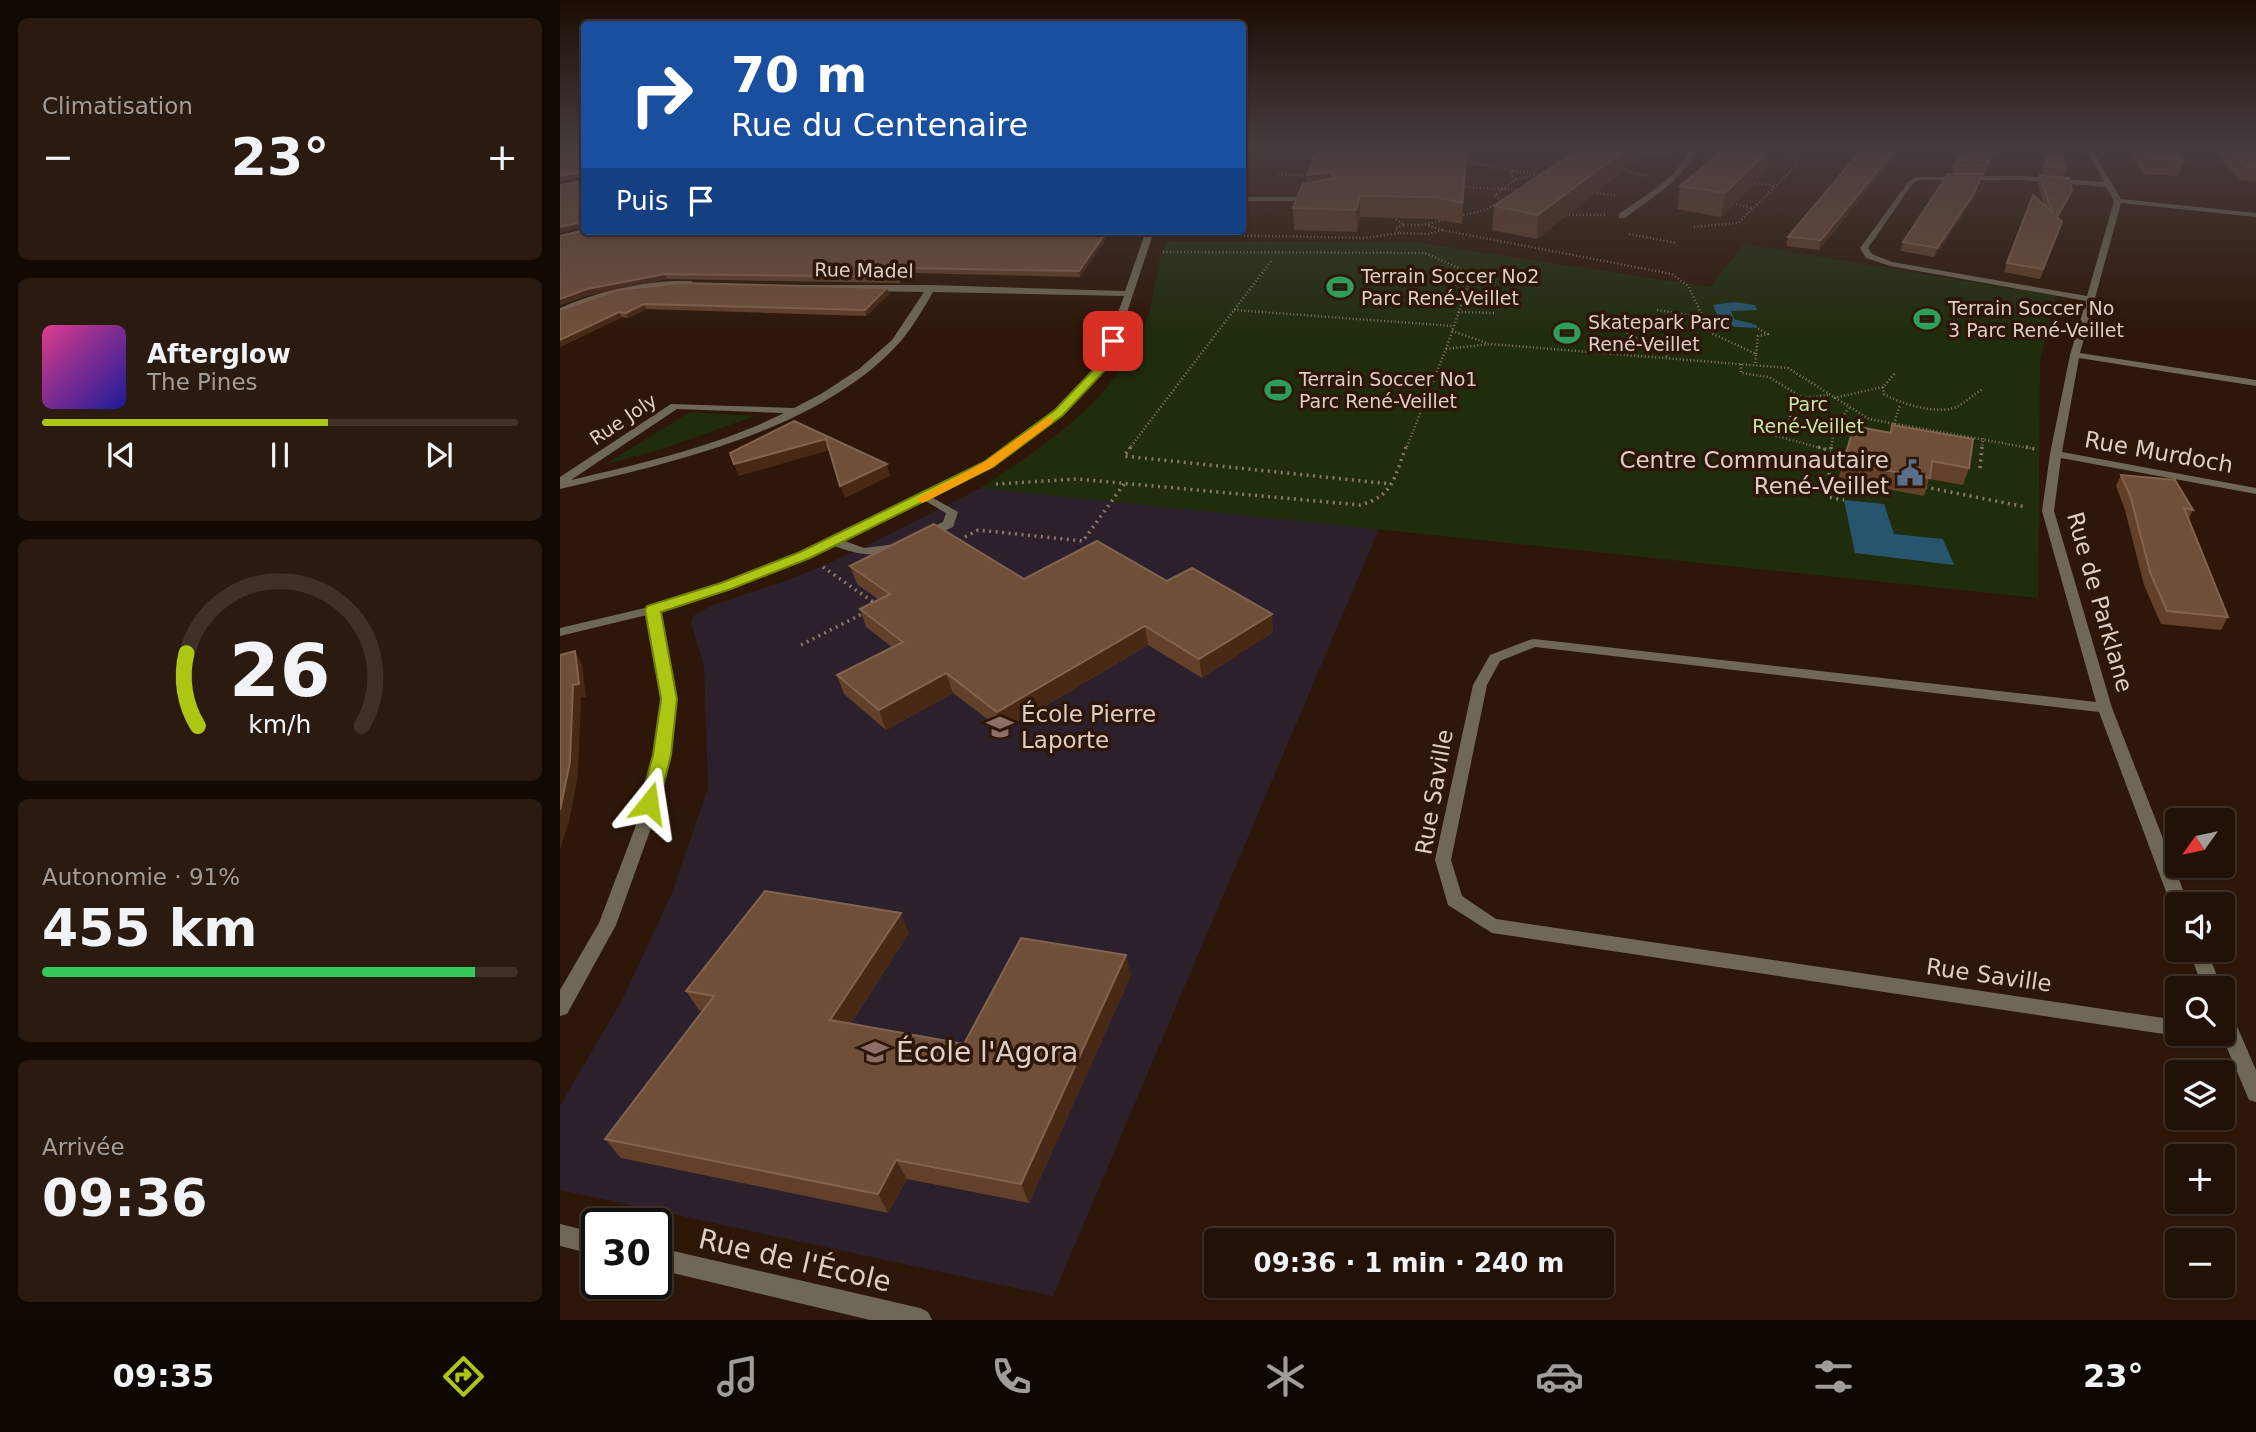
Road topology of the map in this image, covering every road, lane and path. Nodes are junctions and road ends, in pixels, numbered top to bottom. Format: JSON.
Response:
{"nodes":[{"id":1,"x":1486,"y":210,"type":"edge"},
{"id":2,"x":1563,"y":210,"type":"edge"},
{"id":3,"x":1630,"y":210,"type":"edge"},
{"id":4,"x":1751,"y":210,"type":"edge"},
{"id":5,"x":1891,"y":210,"type":"edge"},
{"id":6,"x":2116,"y":210,"type":"edge"},
{"id":7,"x":2203,"y":210,"type":"edge"},
{"id":8,"x":1386,"y":212,"type":"edge"},
{"id":9,"x":1587,"y":214,"type":"junction"},
{"id":10,"x":2256,"y":215,"type":"edge"},
{"id":11,"x":1460,"y":216,"type":"edge"},
{"id":12,"x":1553,"y":216,"type":"edge"},
{"id":13,"x":1622,"y":216,"type":"joint"},
{"id":14,"x":1448,"y":219,"type":"edge"},
{"id":15,"x":1404,"y":225,"type":"junction"},
{"id":16,"x":1423,"y":225,"type":"junction"},
{"id":17,"x":1694,"y":227,"type":"edge"},
{"id":18,"x":1314,"y":230,"type":"edge"},
{"id":19,"x":1442,"y":230,"type":"junction"},
{"id":20,"x":1618,"y":232,"type":"dead end"},
{"id":21,"x":1400,"y":233,"type":"junction"},
{"id":22,"x":1148,"y":235,"type":"edge"},
{"id":23,"x":1210,"y":235,"type":"edge"},
{"id":24,"x":1230,"y":236,"type":"joint"},
{"id":25,"x":1311,"y":237,"type":"junction"},
{"id":26,"x":1524,"y":237,"type":"edge"},
{"id":27,"x":1550,"y":242,"type":"edge"},
{"id":28,"x":1516,"y":243,"type":"junction"},
{"id":29,"x":1677,"y":243,"type":"dead end"},
{"id":30,"x":1543,"y":248,"type":"junction"},
{"id":31,"x":1142,"y":252,"type":"junction"},
{"id":32,"x":1272,"y":260,"type":"dead end"},
{"id":33,"x":696,"y":284,"type":"edge"},
{"id":34,"x":788,"y":286,"type":"edge"},
{"id":35,"x":931,"y":288,"type":"junction"},
{"id":36,"x":1130,"y":294,"type":"junction"},
{"id":37,"x":2090,"y":299,"type":"junction"},
{"id":38,"x":1233,"y":310,"type":"junction"},
{"id":39,"x":1657,"y":310,"type":"dead end"},
{"id":40,"x":560,"y":311,"type":"edge"},
{"id":41,"x":1458,"y":312,"type":"junction"},
{"id":42,"x":1494,"y":313,"type":"dead end"},
{"id":43,"x":1703,"y":317,"type":"junction"},
{"id":44,"x":1627,"y":326,"type":"dead end"},
{"id":45,"x":1452,"y":328,"type":"junction"},
{"id":46,"x":1757,"y":328,"type":"dead end"},
{"id":47,"x":1490,"y":344,"type":"junction"},
{"id":48,"x":1446,"y":349,"type":"junction"},
{"id":49,"x":1756,"y":354,"type":"junction"},
{"id":50,"x":2075,"y":355,"type":"junction"},
{"id":51,"x":1667,"y":357,"type":"junction"},
{"id":52,"x":1780,"y":360,"type":"dead end"},
{"id":53,"x":1741,"y":364,"type":"junction"},
{"id":54,"x":1755,"y":365,"type":"junction"},
{"id":55,"x":1788,"y":368,"type":"junction"},
{"id":56,"x":1896,"y":372,"type":"dead end"},
{"id":57,"x":2256,"y":383,"type":"edge"},
{"id":58,"x":1883,"y":387,"type":"junction"},
{"id":59,"x":1983,"y":389,"type":"dead end"},
{"id":60,"x":1829,"y":395,"type":"junction"},
{"id":61,"x":1803,"y":398,"type":"junction"},
{"id":62,"x":1833,"y":398,"type":"junction"},
{"id":63,"x":1900,"y":405,"type":"junction"},
{"id":64,"x":1849,"y":408,"type":"junction"},
{"id":65,"x":796,"y":410,"type":"junction"},
{"id":66,"x":1894,"y":425,"type":"junction"},
{"id":67,"x":1835,"y":426,"type":"junction"},
{"id":68,"x":1789,"y":431,"type":"junction"},
{"id":69,"x":1983,"y":438,"type":"junction"},
{"id":70,"x":1831,"y":451,"type":"junction"},
{"id":71,"x":2055,"y":454,"type":"junction"},
{"id":72,"x":1980,"y":468,"type":"dead end"},
{"id":73,"x":560,"y":484,"type":"edge"},
{"id":74,"x":996,"y":484,"type":"dead end"},
{"id":75,"x":1125,"y":484,"type":"junction"},
{"id":76,"x":1391,"y":484,"type":"junction"},
{"id":77,"x":1925,"y":487,"type":"edge"},
{"id":78,"x":2256,"y":491,"type":"edge"},
{"id":79,"x":926,"y":497,"type":"junction"},
{"id":80,"x":1844,"y":500,"type":"dead end"},
{"id":81,"x":2048,"y":511,"type":"junction"},
{"id":82,"x":834,"y":541,"type":"junction"},
{"id":83,"x":955,"y":542,"type":"edge"},
{"id":84,"x":805,"y":555,"type":"junction"},
{"id":85,"x":887,"y":602,"type":"edge"},
{"id":86,"x":878,"y":606,"type":"junction"},
{"id":87,"x":653,"y":610,"type":"junction"},
{"id":88,"x":884,"y":610,"type":"edge"},
{"id":89,"x":560,"y":632,"type":"edge"},
{"id":90,"x":801,"y":645,"type":"dead end"},
{"id":91,"x":2105,"y":708,"type":"junction"},
{"id":92,"x":2175,"y":892,"type":"edge"},
{"id":93,"x":560,"y":1008,"type":"edge"},
{"id":94,"x":2165,"y":1026,"type":"edge"},
{"id":95,"x":2232,"y":1046,"type":"edge"},
{"id":96,"x":2256,"y":1093,"type":"edge"},
{"id":97,"x":560,"y":1235,"type":"edge"},
{"id":98,"x":581,"y":1240,"type":"edge"},
{"id":99,"x":672,"y":1262,"type":"edge"},
{"id":100,"x":920,"y":1320,"type":"edge"}],
"edges":[{"from":1,"to":11,"type":"path"},
{"from":2,"to":9,"type":"path"},
{"from":3,"to":13,"type":"street"},
{"from":4,"to":17,"type":"path"},
{"from":5,"to":37,"type":"street"},
{"from":6,"to":37,"type":"street","name":"Rue de Parklane"},
{"from":7,"to":10,"type":"street"},
{"from":8,"to":15,"type":"path"},
{"from":9,"to":12,"type":"path"},
{"from":9,"to":13,"type":"path"},
{"from":14,"to":16,"type":"path"},
{"from":15,"to":16,"type":"path"},
{"from":15,"to":21,"type":"path"},
{"from":16,"to":19,"type":"path"},
{"from":18,"to":25,"type":"path"},
{"from":19,"to":21,"type":"path"},
{"from":19,"to":28,"type":"path"},
{"from":20,"to":29,"type":"path"},
{"from":21,"to":25,"type":"path"},
{"from":22,"to":31,"type":"street"},
{"from":23,"to":24,"type":"path"},
{"from":24,"to":25,"type":"path"},
{"from":26,"to":28,"type":"path"},
{"from":27,"to":30,"type":"path"},
{"from":28,"to":30,"type":"path"},
{"from":30,"to":43,"type":"path"},
{"from":31,"to":36,"type":"street"},
{"from":31,"to":41,"type":"path"},
{"from":32,"to":38,"type":"path"},
{"from":33,"to":40,"type":"street"},
{"from":34,"to":35,"type":"street","name":"Rue Madel"},
{"from":35,"to":36,"type":"street","name":"Rue Madel"},
{"from":35,"to":65,"type":"street","name":"Rue Joly"},
{"from":36,"to":79,"type":"street"},
{"from":37,"to":50,"type":"street","name":"Rue de Parklane"},
{"from":38,"to":45,"type":"path"},
{"from":38,"to":76,"type":"path"},
{"from":39,"to":43,"type":"path"},
{"from":41,"to":42,"type":"path"},
{"from":41,"to":45,"type":"path"},
{"from":43,"to":49,"type":"path"},
{"from":44,"to":51,"type":"path"},
{"from":45,"to":47,"type":"path"},
{"from":45,"to":48,"type":"path"},
{"from":46,"to":49,"type":"path"},
{"from":47,"to":48,"type":"path"},
{"from":47,"to":51,"type":"path"},
{"from":48,"to":76,"type":"path"},
{"from":49,"to":54,"type":"path"},
{"from":50,"to":57,"type":"street"},
{"from":50,"to":71,"type":"street","name":"Rue de Parklane"},
{"from":51,"to":53,"type":"path"},
{"from":52,"to":55,"type":"path"},
{"from":53,"to":54,"type":"path"},
{"from":53,"to":61,"type":"path"},
{"from":54,"to":55,"type":"path"},
{"from":55,"to":60,"type":"path"},
{"from":56,"to":58,"type":"path"},
{"from":58,"to":62,"type":"path"},
{"from":58,"to":63,"type":"path"},
{"from":59,"to":63,"type":"path"},
{"from":60,"to":61,"type":"path"},
{"from":60,"to":62,"type":"path"},
{"from":61,"to":68,"type":"path"},
{"from":62,"to":64,"type":"path"},
{"from":63,"to":66,"type":"path"},
{"from":64,"to":66,"type":"path"},
{"from":64,"to":67,"type":"path"},
{"from":65,"to":73,"type":"street","name":"Rue Joly"},
{"from":65,"to":73,"type":"street","name":"Rue Joly"},
{"from":66,"to":69,"type":"path"},
{"from":67,"to":68,"type":"path"},
{"from":67,"to":70,"type":"path"},
{"from":68,"to":70,"type":"path"},
{"from":69,"to":71,"type":"path"},
{"from":69,"to":72,"type":"path"},
{"from":70,"to":80,"type":"path"},
{"from":71,"to":78,"type":"street","name":"Rue Murdoch"},
{"from":71,"to":81,"type":"street","name":"Rue de Parklane"},
{"from":74,"to":75,"type":"path"},
{"from":75,"to":76,"type":"path"},
{"from":75,"to":83,"type":"path"},
{"from":77,"to":81,"type":"path"},
{"from":79,"to":82,"type":"street"},
{"from":79,"to":82,"type":"street"},
{"from":81,"to":91,"type":"street","name":"Rue de Parklane"},
{"from":82,"to":84,"type":"street"},
{"from":84,"to":86,"type":"path"},
{"from":84,"to":87,"type":"street"},
{"from":85,"to":86,"type":"path"},
{"from":86,"to":88,"type":"path"},
{"from":86,"to":90,"type":"path"},
{"from":87,"to":89,"type":"street"},
{"from":87,"to":93,"type":"street"},
{"from":91,"to":92,"type":"street","name":"Rue de Parklane"},
{"from":91,"to":94,"type":"street","name":"Rue Saville"},
{"from":95,"to":96,"type":"street"},
{"from":97,"to":98,"type":"street"},
{"from":99,"to":100,"type":"street","name":"Rue de l'École"}]}
